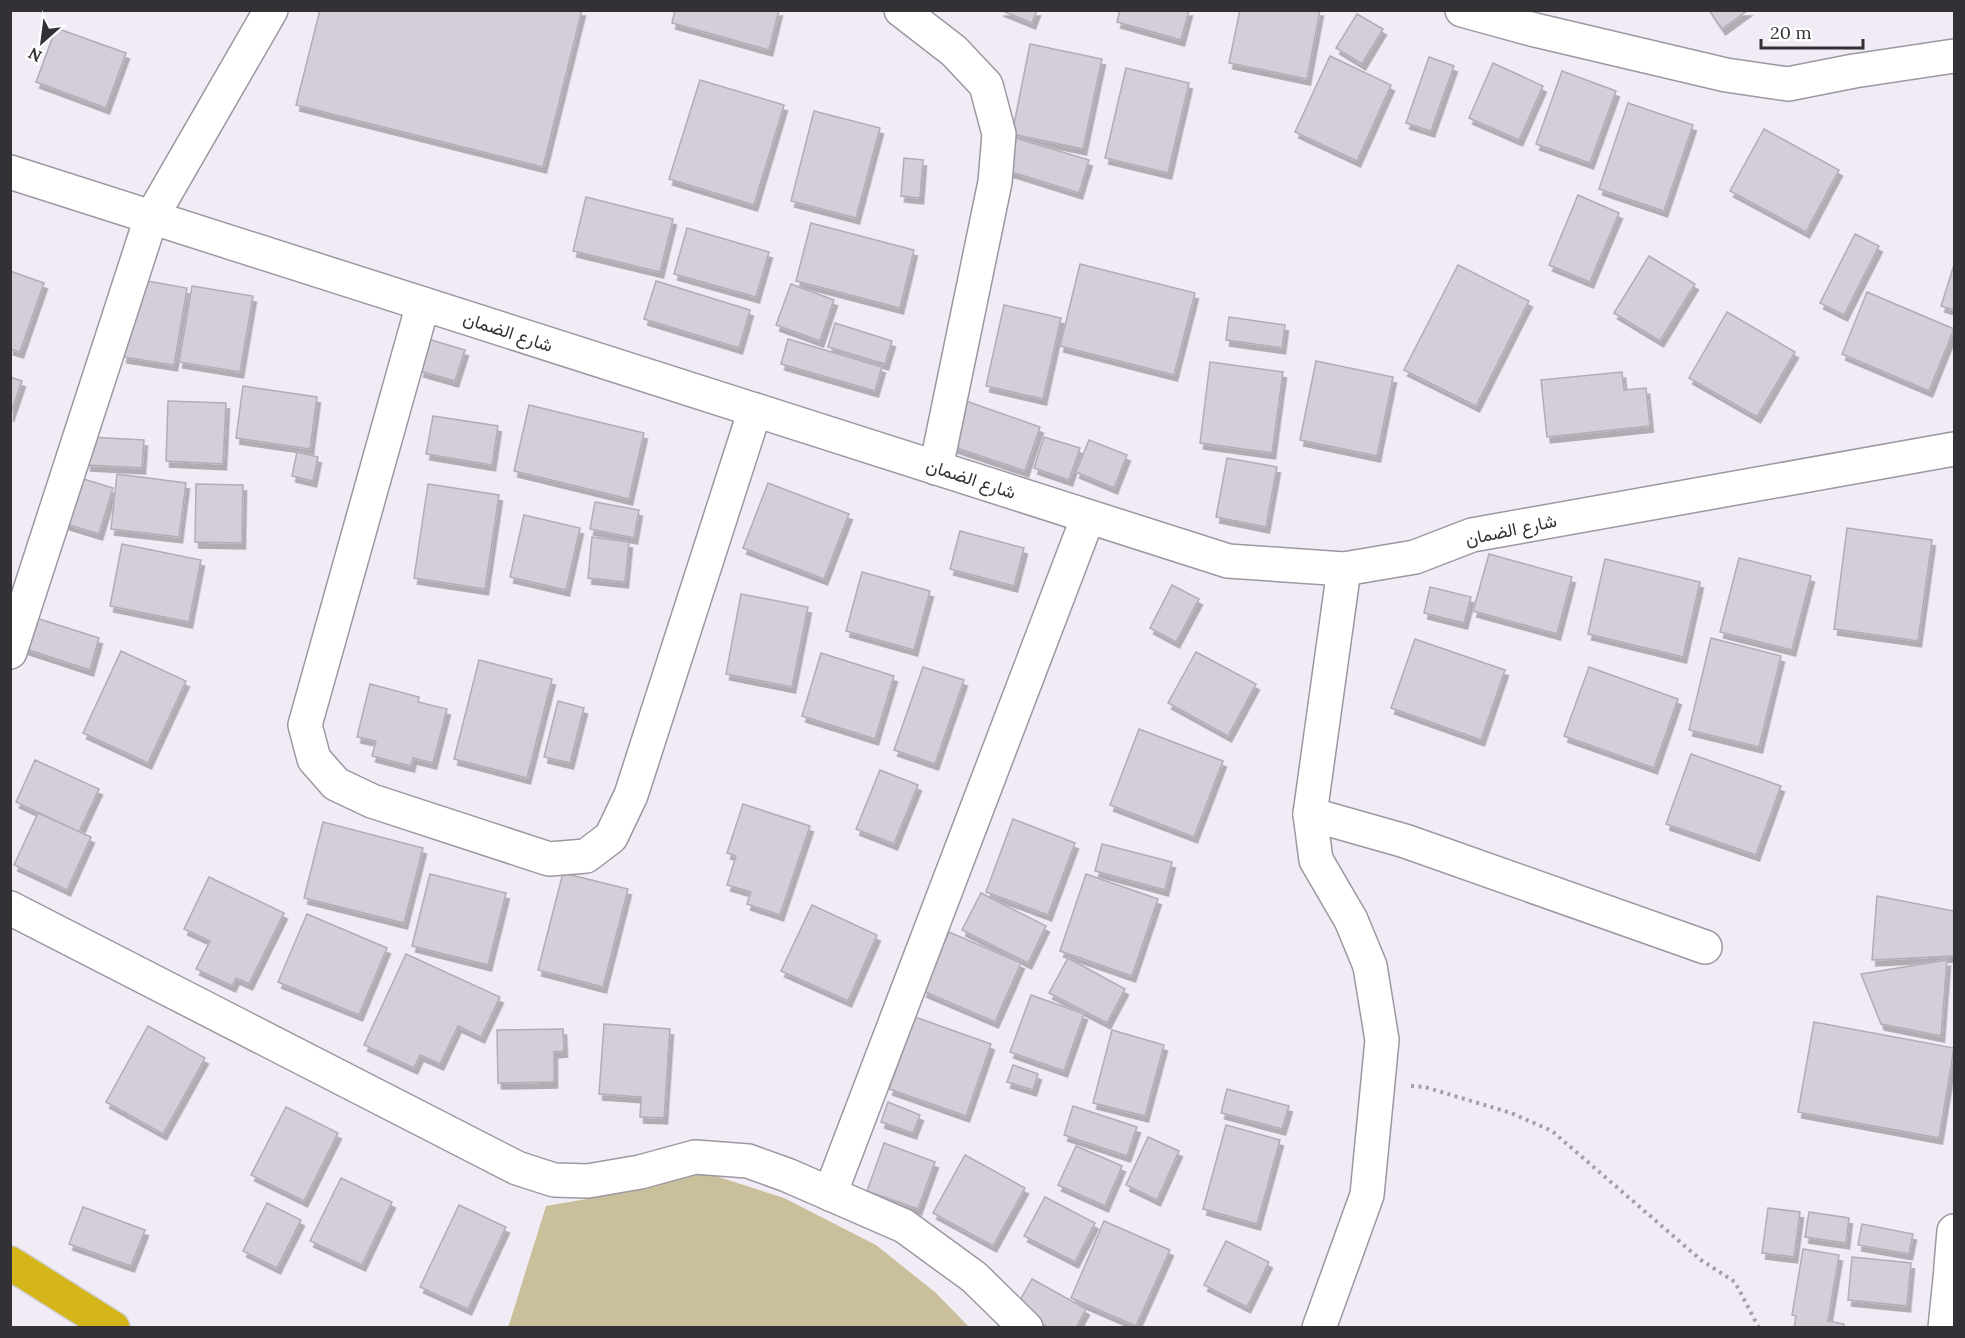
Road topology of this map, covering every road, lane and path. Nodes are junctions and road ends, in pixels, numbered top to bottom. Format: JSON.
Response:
{"nodes":[{"id":1,"x":271,"y":10,"type":"edge"},
{"id":2,"x":901,"y":10,"type":"edge"},
{"id":3,"x":1462,"y":10,"type":"edge"},
{"id":4,"x":1538,"y":20,"type":"edge"},
{"id":5,"x":1954,"y":57,"type":"edge"},
{"id":6,"x":10,"y":172,"type":"edge"},
{"id":7,"x":151,"y":218,"type":"junction"},
{"id":8,"x":423,"y":304,"type":"junction"},
{"id":9,"x":754,"y":410,"type":"junction"},
{"id":10,"x":1954,"y":448,"type":"edge"},
{"id":11,"x":936,"y":468,"type":"junction"},
{"id":12,"x":1088,"y":517,"type":"junction"},
{"id":13,"x":1344,"y":569,"type":"junction"},
{"id":14,"x":10,"y":652,"type":"edge"},
{"id":15,"x":1310,"y":814,"type":"junction"},
{"id":16,"x":10,"y":908,"type":"edge"},
{"id":17,"x":1705,"y":947,"type":"dead end"},
{"id":18,"x":1377,"y":1084,"type":"junction"},
{"id":19,"x":830,"y":1194,"type":"junction"},
{"id":20,"x":1954,"y":1231,"type":"edge"},
{"id":21,"x":10,"y":1263,"type":"edge"},
{"id":22,"x":1953,"y":1272,"type":"edge"},
{"id":23,"x":113,"y":1328,"type":"edge"},
{"id":24,"x":1026,"y":1328,"type":"edge"},
{"id":25,"x":1319,"y":1328,"type":"edge"},
{"id":26,"x":1758,"y":1328,"type":"edge"},
{"id":27,"x":1945,"y":1328,"type":"edge"}],
"edges":[{"from":1,"to":7,"type":"street"},
{"from":2,"to":11,"type":"street"},
{"from":3,"to":4,"type":"street"},
{"from":4,"to":5,"type":"street"},
{"from":6,"to":7,"type":"street","name":"شارع الضمان"},
{"from":7,"to":8,"type":"street","name":"شارع الضمان"},
{"from":7,"to":14,"type":"street"},
{"from":8,"to":9,"type":"street","name":"شارع الضمان"},
{"from":8,"to":9,"type":"street"},
{"from":9,"to":11,"type":"street","name":"شارع الضمان"},
{"from":10,"to":13,"type":"street","name":"شارع الضمان"},
{"from":11,"to":12,"type":"street","name":"شارع الضمان"},
{"from":12,"to":13,"type":"street","name":"شارع الضمان"},
{"from":12,"to":19,"type":"street"},
{"from":13,"to":15,"type":"street"},
{"from":15,"to":17,"type":"street"},
{"from":15,"to":18,"type":"street"},
{"from":16,"to":19,"type":"street"},
{"from":18,"to":25,"type":"street"},
{"from":18,"to":26,"type":"path"},
{"from":19,"to":24,"type":"street"},
{"from":20,"to":22,"type":"street"},
{"from":21,"to":23,"type":"highway"},
{"from":22,"to":27,"type":"street"}]}
